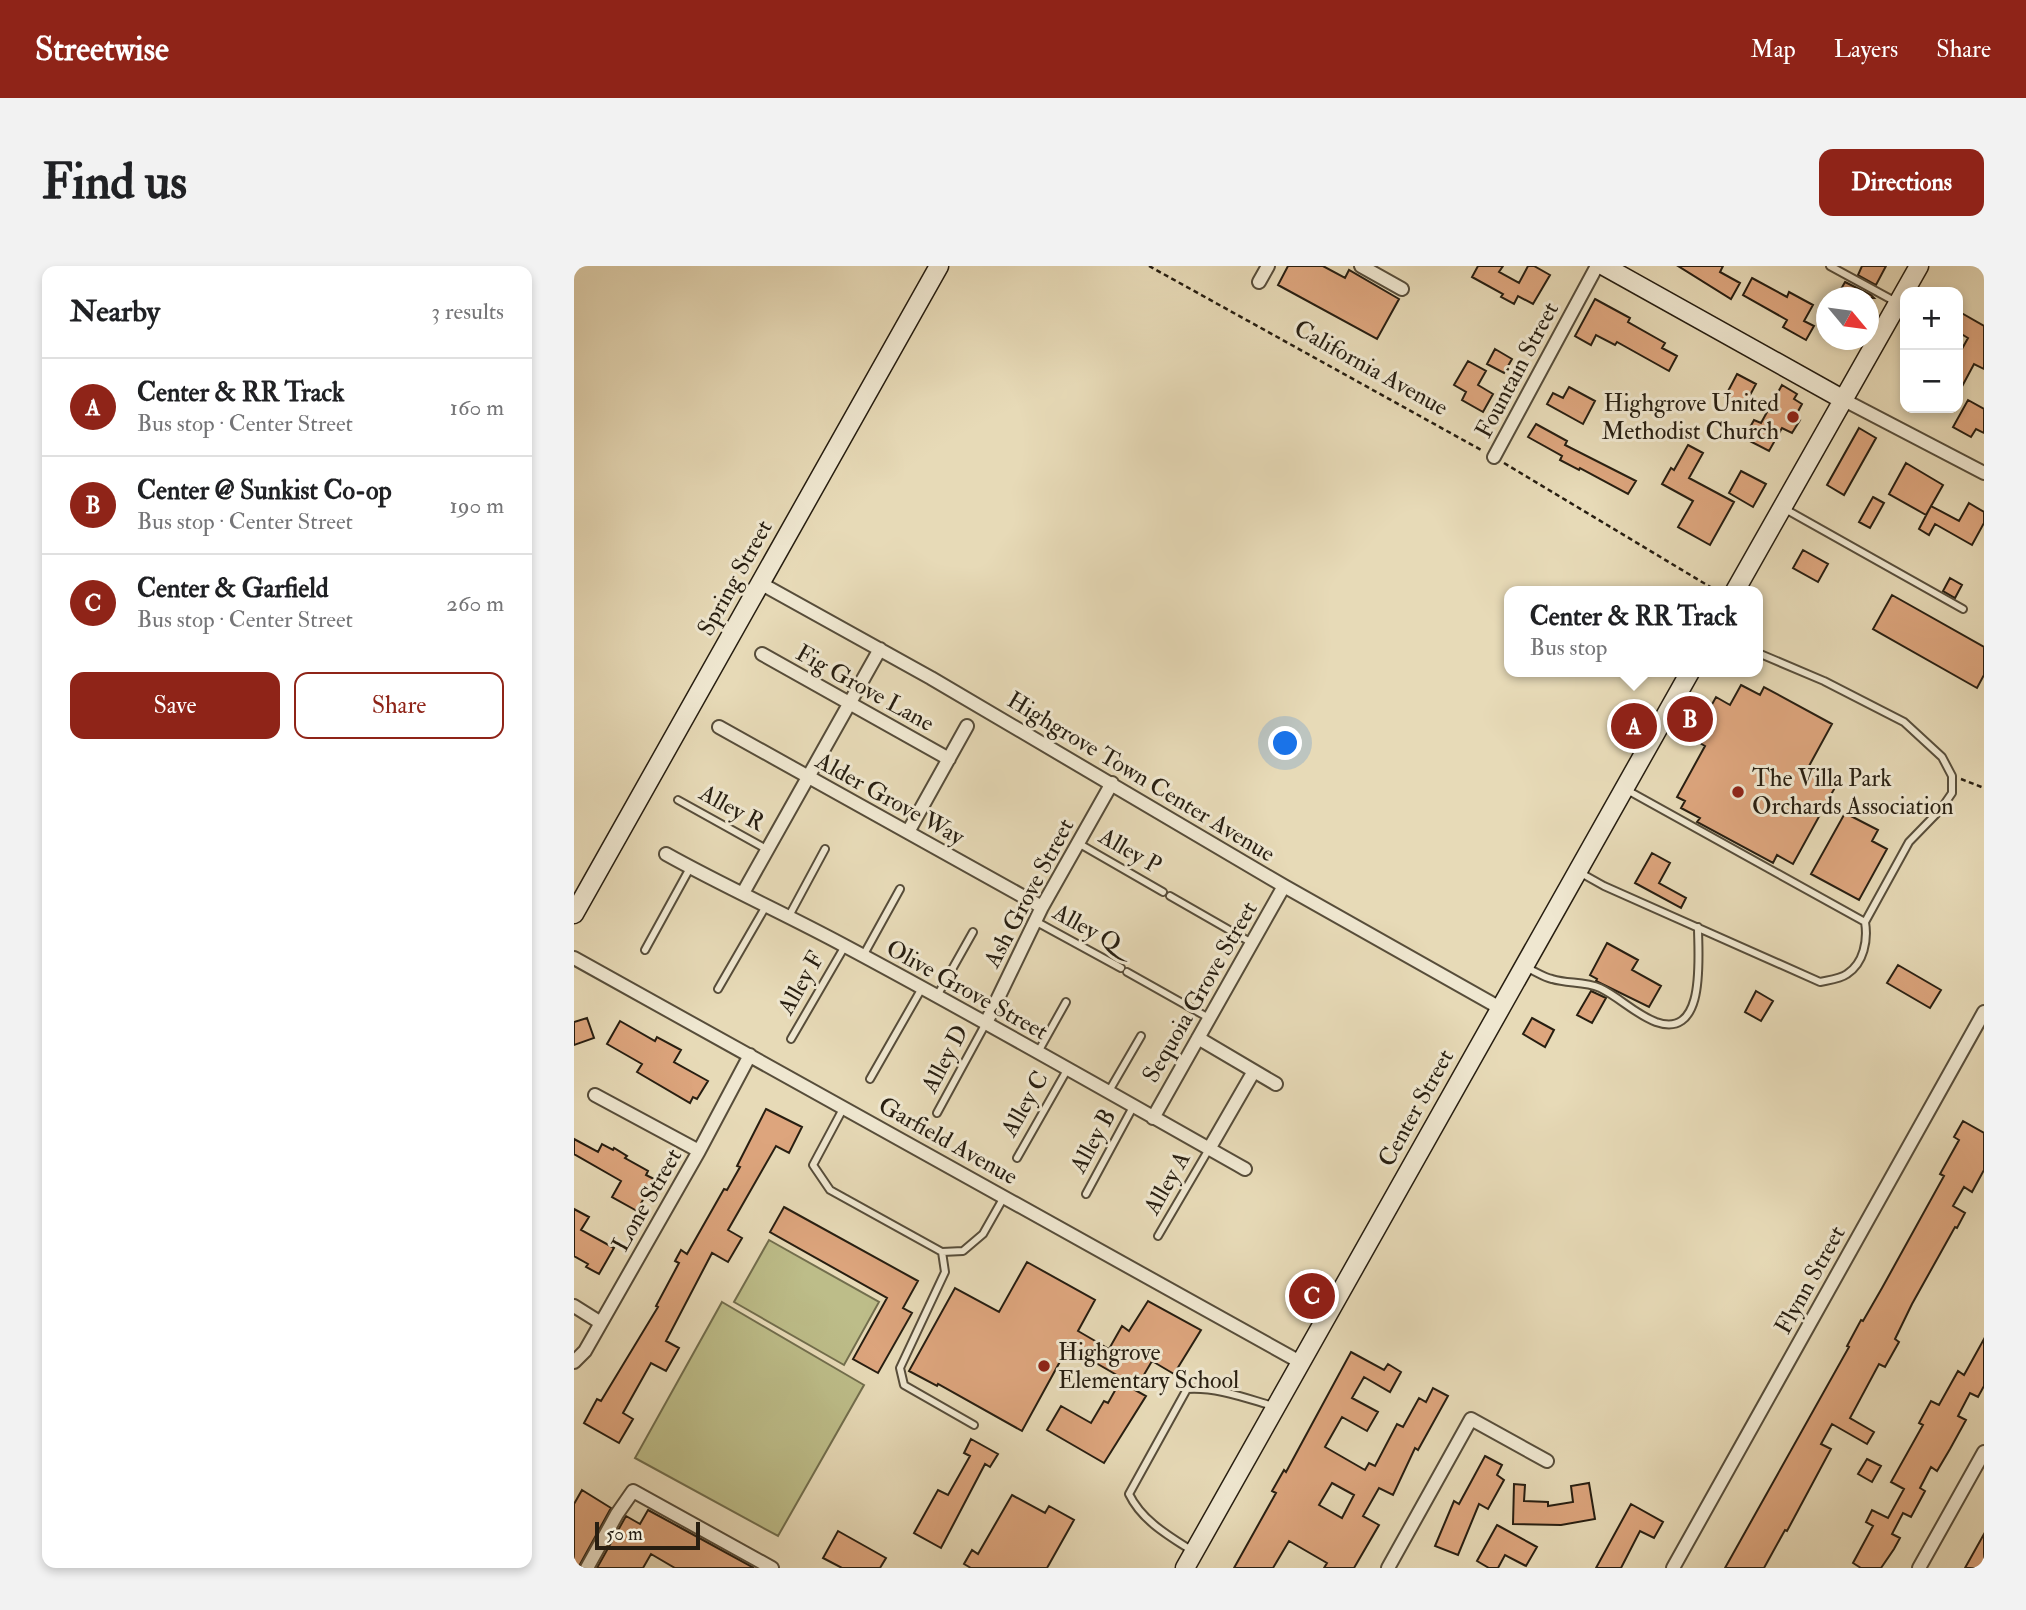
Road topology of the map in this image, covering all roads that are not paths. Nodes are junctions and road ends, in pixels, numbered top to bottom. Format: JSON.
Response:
{"nodes":[{"id":1,"x":939,"y":266,"type":"edge"},
{"id":2,"x":1268,"y":266,"type":"edge"},
{"id":3,"x":1362,"y":266,"type":"edge"},
{"id":4,"x":1597,"y":266,"type":"edge"},
{"id":5,"x":1605,"y":266,"type":"edge"},
{"id":6,"x":1830,"y":266,"type":"edge"},
{"id":7,"x":1919,"y":266,"type":"edge"},
{"id":8,"x":1259,"y":282,"type":"dead end"},
{"id":9,"x":1402,"y":289,"type":"dead end"},
{"id":10,"x":1898,"y":303,"type":"junction"},
{"id":11,"x":1844,"y":400,"type":"junction"},
{"id":12,"x":1494,"y":457,"type":"road end"},
{"id":13,"x":1984,"y":474,"type":"edge"},
{"id":14,"x":1783,"y":508,"type":"junction"},
{"id":15,"x":760,"y":583,"type":"junction"},
{"id":16,"x":1738,"y":586,"type":"edge"},
{"id":17,"x":1963,"y":609,"type":"dead end"},
{"id":18,"x":880,"y":649,"type":"junction"},
{"id":19,"x":762,"y":654,"type":"dead end"},
{"id":20,"x":1763,"y":655,"type":"edge"},
{"id":21,"x":1687,"y":677,"type":"edge"},
{"id":22,"x":848,"y":704,"type":"junction"},
{"id":23,"x":967,"y":726,"type":"dead end"},
{"id":24,"x":719,"y":727,"type":"dead end"},
{"id":25,"x":949,"y":759,"type":"junction"},
{"id":26,"x":808,"y":779,"type":"junction"},
{"id":27,"x":1112,"y":783,"type":"junction"},
{"id":28,"x":1624,"y":789,"type":"junction"},
{"id":29,"x":678,"y":800,"type":"dead end"},
{"id":30,"x":908,"y":832,"type":"junction"},
{"id":31,"x":1078,"y":843,"type":"junction"},
{"id":32,"x":825,"y":849,"type":"dead end"},
{"id":33,"x":768,"y":850,"type":"junction"},
{"id":34,"x":666,"y":854,"type":"dead end"},
{"id":35,"x":690,"y":868,"type":"junction"},
{"id":36,"x":1578,"y":871,"type":"junction"},
{"id":37,"x":1284,"y":886,"type":"junction"},
{"id":38,"x":900,"y":889,"type":"dead end"},
{"id":39,"x":743,"y":893,"type":"junction"},
{"id":40,"x":766,"y":906,"type":"junction"},
{"id":41,"x":1042,"y":907,"type":"junction"},
{"id":42,"x":574,"y":914,"type":"edge"},
{"id":43,"x":789,"y":916,"type":"junction"},
{"id":44,"x":1035,"y":921,"type":"junction"},
{"id":45,"x":1865,"y":922,"type":"junction"},
{"id":46,"x":1698,"y":927,"type":"junction"},
{"id":47,"x":973,"y":932,"type":"dead end"},
{"id":48,"x":1252,"y":943,"type":"junction"},
{"id":49,"x":845,"y":946,"type":"junction"},
{"id":50,"x":645,"y":950,"type":"dead end"},
{"id":51,"x":863,"y":956,"type":"junction"},
{"id":52,"x":574,"y":958,"type":"edge"},
{"id":53,"x":1524,"y":966,"type":"junction"},
{"id":54,"x":922,"y":988,"type":"junction"},
{"id":55,"x":718,"y":989,"type":"dead end"},
{"id":56,"x":937,"y":996,"type":"junction"},
{"id":57,"x":1066,"y":1002,"type":"dead end"},
{"id":58,"x":1500,"y":1008,"type":"junction"},
{"id":59,"x":1984,"y":1012,"type":"edge"},
{"id":60,"x":1209,"y":1018,"type":"junction"},
{"id":61,"x":986,"y":1023,"type":"junction"},
{"id":62,"x":1141,"y":1036,"type":"dead end"},
{"id":63,"x":1198,"y":1038,"type":"junction"},
{"id":64,"x":791,"y":1039,"type":"dead end"},
{"id":65,"x":1037,"y":1053,"type":"junction"},
{"id":66,"x":751,"y":1055,"type":"junction"},
{"id":67,"x":1067,"y":1069,"type":"junction"},
{"id":68,"x":1254,"y":1071,"type":"junction"},
{"id":69,"x":870,"y":1079,"type":"dead end"},
{"id":70,"x":1276,"y":1084,"type":"dead end"},
{"id":71,"x":1108,"y":1093,"type":"junction"},
{"id":72,"x":596,"y":1095,"type":"dead end"},
{"id":73,"x":844,"y":1107,"type":"junction"},
{"id":74,"x":1133,"y":1107,"type":"junction"},
{"id":75,"x":937,"y":1113,"type":"dead end"},
{"id":76,"x":1153,"y":1118,"type":"junction"},
{"id":77,"x":1209,"y":1149,"type":"junction"},
{"id":78,"x":699,"y":1151,"type":"junction"},
{"id":79,"x":1017,"y":1158,"type":"dead end"},
{"id":80,"x":1245,"y":1169,"type":"dead end"},
{"id":81,"x":1086,"y":1194,"type":"dead end"},
{"id":82,"x":1005,"y":1196,"type":"junction"},
{"id":83,"x":1158,"y":1236,"type":"dead end"},
{"id":84,"x":942,"y":1252,"type":"junction"},
{"id":85,"x":574,"y":1306,"type":"edge"},
{"id":86,"x":600,"y":1323,"type":"junction"},
{"id":87,"x":1300,"y":1362,"type":"junction"},
{"id":88,"x":574,"y":1363,"type":"edge"},
{"id":89,"x":1275,"y":1407,"type":"junction"},
{"id":90,"x":974,"y":1425,"type":"dead end"},
{"id":91,"x":1984,"y":1452,"type":"edge"},
{"id":92,"x":1547,"y":1461,"type":"dead end"},
{"id":93,"x":1189,"y":1560,"type":"edge"},
{"id":94,"x":1390,"y":1564,"type":"edge"},
{"id":95,"x":587,"y":1568,"type":"edge"},
{"id":96,"x":772,"y":1568,"type":"edge"},
{"id":97,"x":1405,"y":1568,"type":"edge"},
{"id":98,"x":1673,"y":1568,"type":"edge"},
{"id":99,"x":1919,"y":1568,"type":"edge"}],
"edges":[{"from":1,"to":15,"type":"main road","name":"Spring Street"},
{"from":2,"to":8,"type":"street"},
{"from":3,"to":9,"type":"street"},
{"from":4,"to":12,"type":"street","name":"Fountain Street"},
{"from":5,"to":11,"type":"main road"},
{"from":6,"to":10,"type":"lane"},
{"from":7,"to":10,"type":"main road"},
{"from":10,"to":11,"type":"main road"},
{"from":11,"to":13,"type":"street"},
{"from":11,"to":14,"type":"main road"},
{"from":14,"to":16,"type":"main road"},
{"from":14,"to":17,"type":"lane"},
{"from":15,"to":18,"type":"street","name":"Highgrove Town Center Avenue"},
{"from":15,"to":42,"type":"main road","name":"Spring Street"},
{"from":18,"to":22,"type":"street"},
{"from":18,"to":27,"type":"street","name":"Highgrove Town Center Avenue"},
{"from":19,"to":22,"type":"street","name":"Fig Grove Lane"},
{"from":20,"to":45,"type":"lane"},
{"from":21,"to":28,"type":"main road","name":"Center Street"},
{"from":22,"to":25,"type":"street","name":"Fig Grove Lane"},
{"from":22,"to":26,"type":"street"},
{"from":23,"to":25,"type":"street"},
{"from":24,"to":26,"type":"street","name":"Alder Grove Way"},
{"from":25,"to":30,"type":"street"},
{"from":26,"to":30,"type":"street","name":"Alder Grove Way"},
{"from":26,"to":33,"type":"street"},
{"from":27,"to":31,"type":"street","name":"Ash Grove Street"},
{"from":27,"to":37,"type":"street","name":"Highgrove Town Center Avenue"},
{"from":28,"to":36,"type":"main road","name":"Center Street"},
{"from":28,"to":45,"type":"lane"},
{"from":29,"to":33,"type":"lane","name":"Alley R"},
{"from":30,"to":41,"type":"street","name":"Alder Grove Way"},
{"from":31,"to":41,"type":"street","name":"Ash Grove Street"},
{"from":31,"to":48,"type":"lane","name":"Alley P"},
{"from":32,"to":43,"type":"lane"},
{"from":33,"to":39,"type":"street"},
{"from":34,"to":35,"type":"street","name":"Olive Grove Street"},
{"from":35,"to":39,"type":"street","name":"Olive Grove Street"},
{"from":35,"to":50,"type":"lane"},
{"from":36,"to":46,"type":"lane"},
{"from":36,"to":53,"type":"main road","name":"Center Street"},
{"from":37,"to":48,"type":"street","name":"Sequoia Grove Street"},
{"from":37,"to":58,"type":"street","name":"Highgrove Town Center Avenue"},
{"from":38,"to":51,"type":"lane"},
{"from":39,"to":40,"type":"street","name":"Olive Grove Street"},
{"from":40,"to":43,"type":"street","name":"Olive Grove Street"},
{"from":40,"to":55,"type":"lane"},
{"from":41,"to":44,"type":"street","name":"Ash Grove Street"},
{"from":43,"to":49,"type":"street","name":"Olive Grove Street"},
{"from":44,"to":60,"type":"lane","name":"Alley Q"},
{"from":44,"to":61,"type":"street","name":"Ash Grove Street"},
{"from":45,"to":46,"type":"lane"},
{"from":46,"to":53,"type":"lane"},
{"from":47,"to":56,"type":"lane"},
{"from":48,"to":60,"type":"street","name":"Sequoia Grove Street"},
{"from":49,"to":51,"type":"street","name":"Olive Grove Street"},
{"from":49,"to":64,"type":"lane","name":"Alley F"},
{"from":51,"to":54,"type":"street","name":"Olive Grove Street"},
{"from":52,"to":66,"type":"street","name":"Garfield Avenue"},
{"from":53,"to":58,"type":"main road","name":"Center Street"},
{"from":54,"to":56,"type":"street","name":"Olive Grove Street"},
{"from":54,"to":69,"type":"lane"},
{"from":56,"to":61,"type":"street","name":"Olive Grove Street"},
{"from":57,"to":65,"type":"lane"},
{"from":58,"to":87,"type":"main road","name":"Center Street"},
{"from":59,"to":98,"type":"street","name":"Flynn Street"},
{"from":60,"to":63,"type":"street","name":"Sequoia Grove Street"},
{"from":61,"to":65,"type":"street","name":"Olive Grove Street"},
{"from":61,"to":75,"type":"lane","name":"Alley D"},
{"from":62,"to":71,"type":"lane"},
{"from":63,"to":68,"type":"street"},
{"from":63,"to":76,"type":"street","name":"Sequoia Grove Street"},
{"from":65,"to":67,"type":"street","name":"Olive Grove Street"},
{"from":66,"to":73,"type":"street","name":"Garfield Avenue"},
{"from":66,"to":78,"type":"street","name":"Lone Street"},
{"from":67,"to":71,"type":"street","name":"Olive Grove Street"},
{"from":67,"to":79,"type":"lane","name":"Alley C"},
{"from":68,"to":70,"type":"street"},
{"from":68,"to":77,"type":"street"},
{"from":71,"to":74,"type":"street","name":"Olive Grove Street"},
{"from":72,"to":78,"type":"street"},
{"from":73,"to":82,"type":"street","name":"Garfield Avenue"},
{"from":73,"to":84,"type":"lane"},
{"from":74,"to":76,"type":"street","name":"Olive Grove Street"},
{"from":74,"to":81,"type":"lane","name":"Alley B"},
{"from":76,"to":77,"type":"street","name":"Olive Grove Street"},
{"from":77,"to":80,"type":"street","name":"Olive Grove Street"},
{"from":77,"to":83,"type":"lane","name":"Alley A"},
{"from":78,"to":86,"type":"street","name":"Lone Street"},
{"from":82,"to":84,"type":"lane"},
{"from":82,"to":87,"type":"street","name":"Garfield Avenue"},
{"from":84,"to":90,"type":"lane"},
{"from":85,"to":86,"type":"street"},
{"from":86,"to":88,"type":"street","name":"Lone Street"},
{"from":87,"to":89,"type":"main road","name":"Center Street"},
{"from":89,"to":93,"type":"main road","name":"Center Street"},
{"from":89,"to":93,"type":"lane"},
{"from":91,"to":99,"type":"street"},
{"from":92,"to":94,"type":"street"},
{"from":94,"to":97,"type":"street"},
{"from":95,"to":96,"type":"street"}]}
